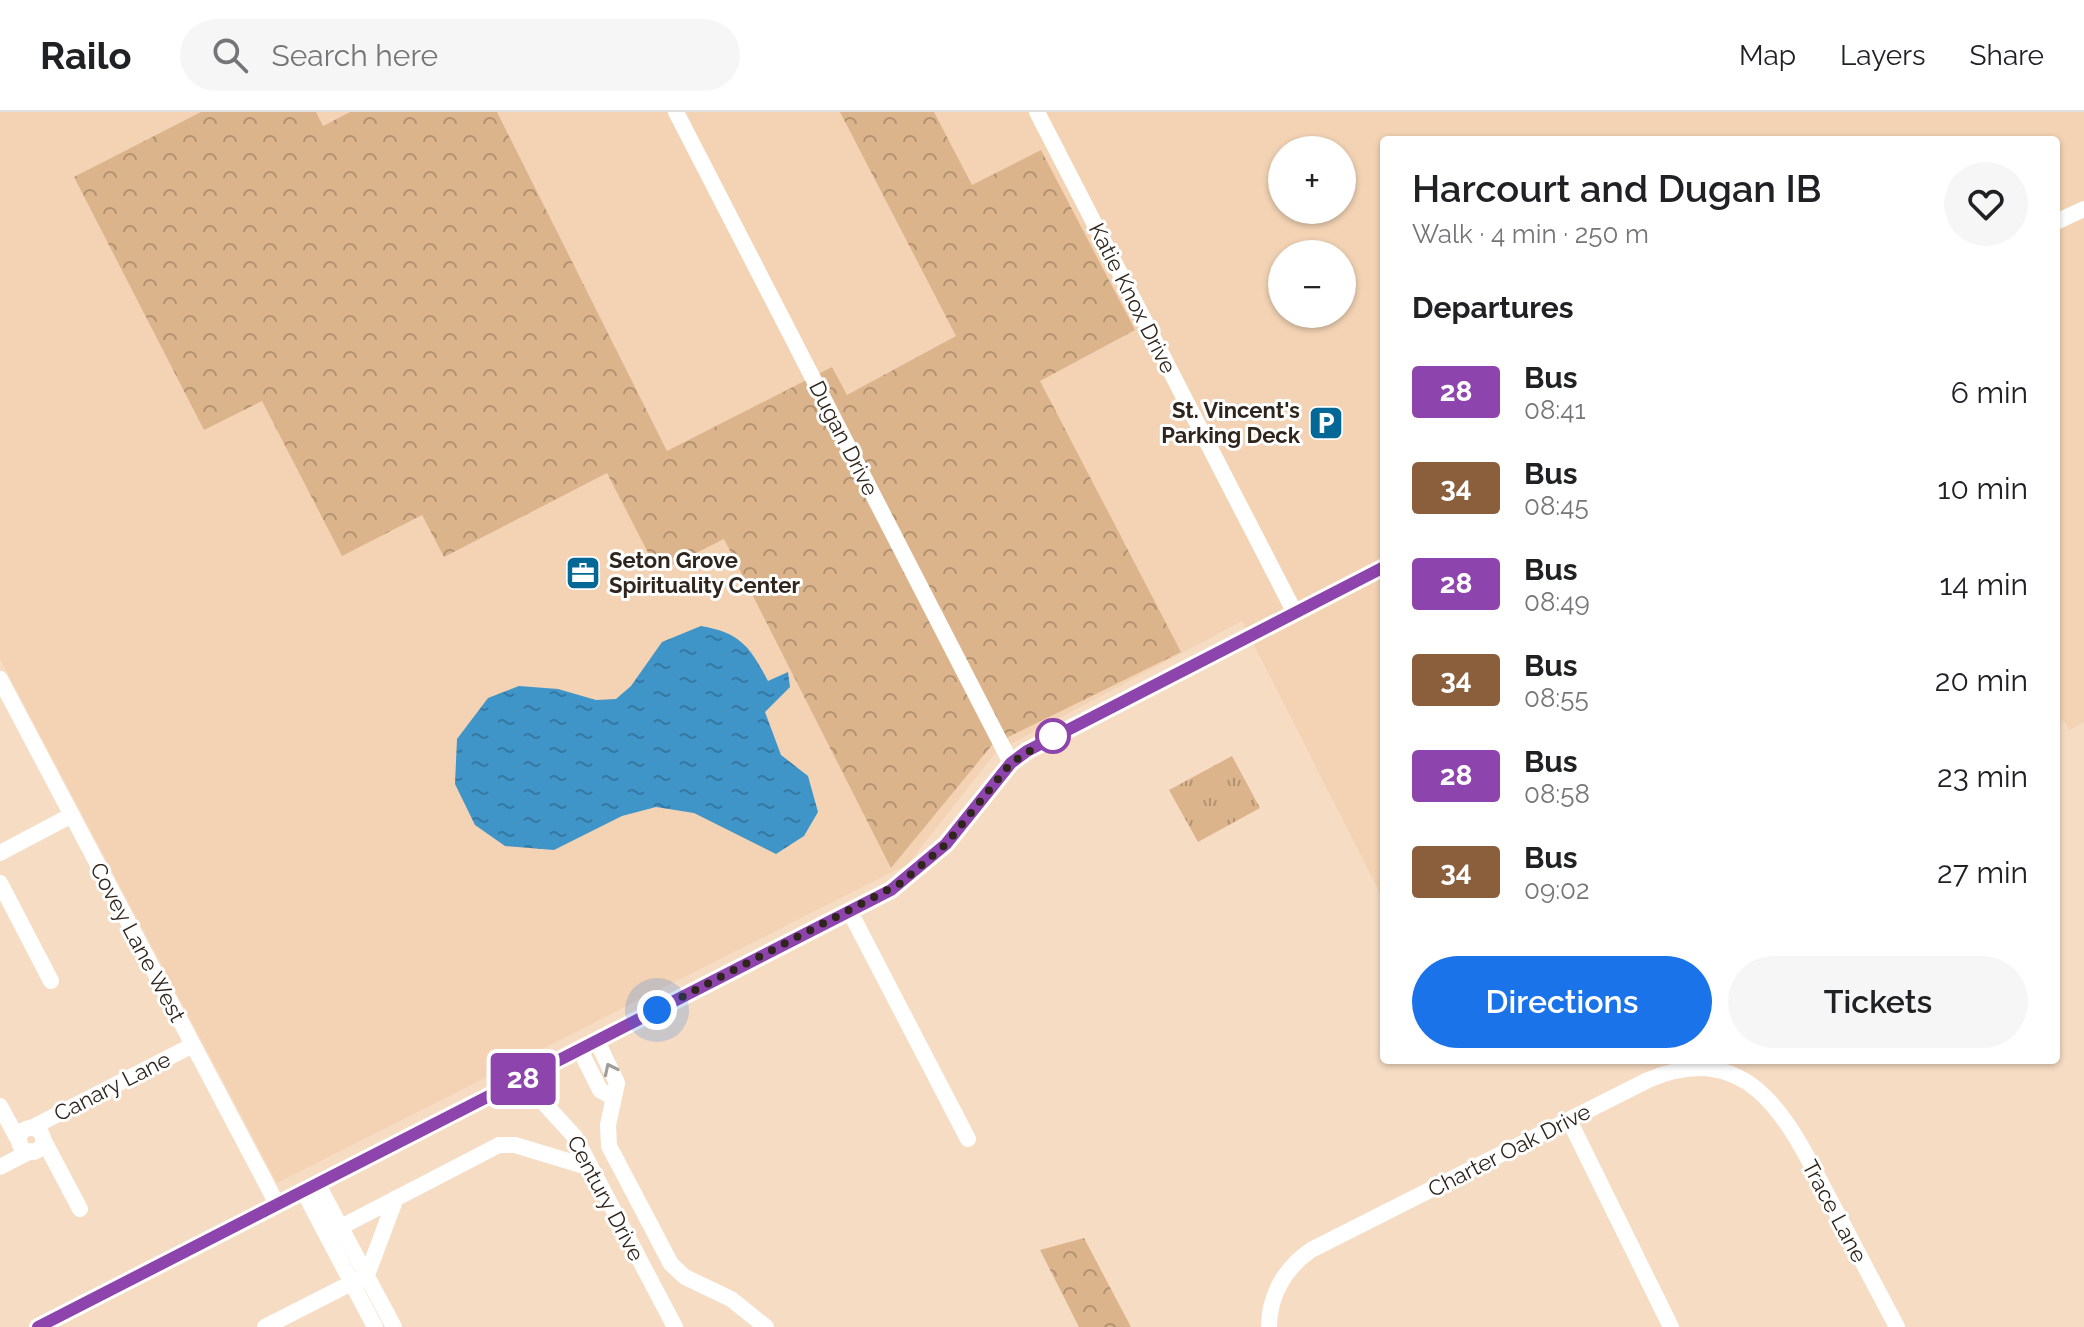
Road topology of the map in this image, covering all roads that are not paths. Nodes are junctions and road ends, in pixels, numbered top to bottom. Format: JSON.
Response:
{"nodes":[{"id":1,"x":677,"y":112,"type":"edge"},
{"id":2,"x":1037,"y":112,"type":"edge"},
{"id":3,"x":2084,"y":209,"type":"edge"},
{"id":4,"x":2060,"y":220,"type":"edge"},
{"id":5,"x":1380,"y":569,"type":"edge"},
{"id":6,"x":1295,"y":613,"type":"junction"},
{"id":7,"x":0,"y":679,"type":"edge"},
{"id":8,"x":1011,"y":763,"type":"junction"},
{"id":9,"x":72,"y":815,"type":"junction"},
{"id":10,"x":0,"y":853,"type":"edge"},
{"id":11,"x":0,"y":883,"type":"edge"},
{"id":12,"x":850,"y":912,"type":"junction"},
{"id":13,"x":51,"y":981,"type":"dead end"},
{"id":14,"x":597,"y":1041,"type":"junction"},
{"id":15,"x":193,"y":1045,"type":"junction"},
{"id":16,"x":580,"y":1050,"type":"junction"},
{"id":17,"x":522,"y":1079,"type":"junction"},
{"id":18,"x":614,"y":1098,"type":"junction"},
{"id":19,"x":1769,"y":1098,"type":"joint"},
{"id":20,"x":0,"y":1106,"type":"edge"},
{"id":21,"x":1569,"y":1120,"type":"junction"},
{"id":22,"x":968,"y":1139,"type":"dead end"},
{"id":23,"x":31,"y":1140,"type":"junction"},
{"id":24,"x":0,"y":1167,"type":"edge"},
{"id":25,"x":591,"y":1168,"type":"junction"},
{"id":26,"x":310,"y":1187,"type":"junction"},
{"id":27,"x":396,"y":1198,"type":"junction"},
{"id":28,"x":277,"y":1204,"type":"junction"},
{"id":29,"x":80,"y":1209,"type":"dead end"},
{"id":30,"x":341,"y":1227,"type":"junction"},
{"id":31,"x":359,"y":1279,"type":"junction"},
{"id":32,"x":38,"y":1327,"type":"edge"},
{"id":33,"x":265,"y":1327,"type":"edge"},
{"id":34,"x":375,"y":1327,"type":"edge"},
{"id":35,"x":394,"y":1327,"type":"edge"},
{"id":36,"x":675,"y":1327,"type":"edge"},
{"id":37,"x":766,"y":1327,"type":"edge"},
{"id":38,"x":1269,"y":1327,"type":"edge"},
{"id":39,"x":1671,"y":1327,"type":"edge"},
{"id":40,"x":1897,"y":1327,"type":"edge"}],
"edges":[{"from":1,"to":8,"type":"street","name":"Dugan Drive"},
{"from":2,"to":6,"type":"street","name":"Katie Knox Drive"},
{"from":3,"to":4,"type":"street"},
{"from":5,"to":6,"type":"street"},
{"from":6,"to":8,"type":"street"},
{"from":7,"to":9,"type":"street","name":"Covey Lane West"},
{"from":8,"to":12,"type":"street"},
{"from":9,"to":10,"type":"street"},
{"from":9,"to":15,"type":"street","name":"Covey Lane West"},
{"from":11,"to":13,"type":"street"},
{"from":12,"to":14,"type":"street"},
{"from":12,"to":22,"type":"street"},
{"from":14,"to":16,"type":"street"},
{"from":18,"to":14,"type":"street","one_way":true},
{"from":15,"to":23,"type":"street","name":"Canary Lane"},
{"from":15,"to":28,"type":"street","name":"Covey Lane West"},
{"from":16,"to":17,"type":"street"},
{"from":16,"to":18,"type":"street"},
{"from":17,"to":25,"type":"street","name":"Century Drive"},
{"from":17,"to":26,"type":"street"},
{"from":18,"to":37,"type":"street"},
{"from":19,"to":21,"type":"street","name":"Charter Oak Drive"},
{"from":19,"to":40,"type":"street","name":"Trace Lane"},
{"from":20,"to":23,"type":"street"},
{"from":21,"to":38,"type":"street","name":"Charter Oak Drive"},
{"from":21,"to":39,"type":"street"},
{"from":23,"to":24,"type":"street","name":"Canary Lane"},
{"from":23,"to":29,"type":"street"},
{"from":25,"to":27,"type":"street"},
{"from":25,"to":36,"type":"street","name":"Century Drive"},
{"from":26,"to":28,"type":"street"},
{"from":26,"to":30,"type":"street"},
{"from":26,"to":31,"type":"street"},
{"from":27,"to":30,"type":"street"},
{"from":27,"to":31,"type":"street"},
{"from":28,"to":32,"type":"street"},
{"from":30,"to":31,"type":"street"},
{"from":31,"to":33,"type":"street"},
{"from":31,"to":34,"type":"street"},
{"from":31,"to":35,"type":"street"}]}
